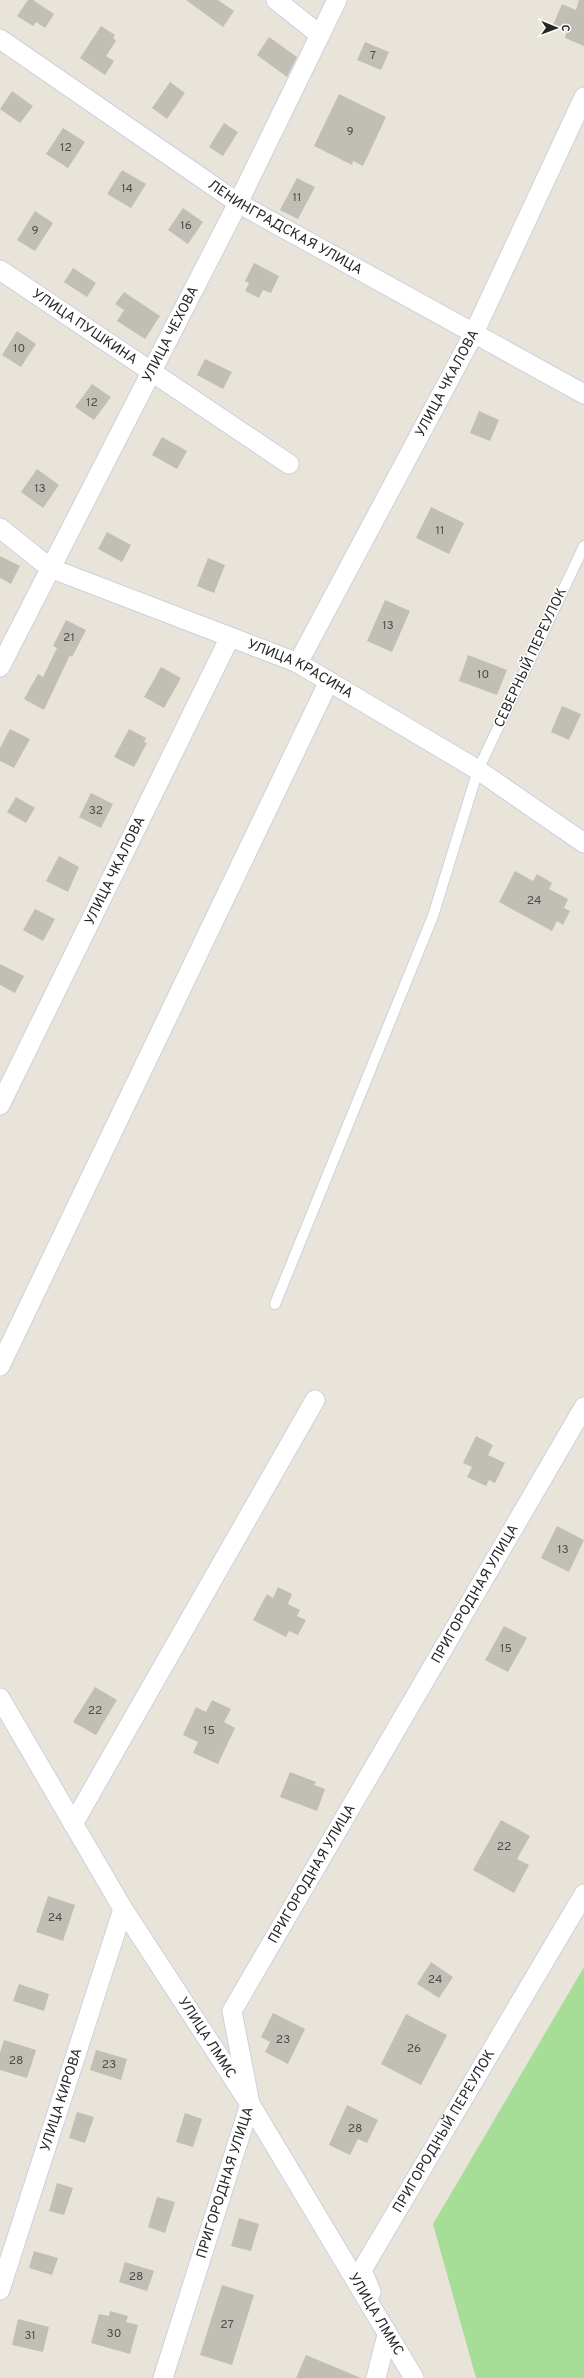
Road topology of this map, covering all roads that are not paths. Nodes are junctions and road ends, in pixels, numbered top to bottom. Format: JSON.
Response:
{"nodes":[{"id":1,"x":276,"y":0,"type":"edge"},
{"id":2,"x":337,"y":0,"type":"edge"},
{"id":3,"x":320,"y":35,"type":"junction"},
{"id":4,"x":0,"y":39,"type":"edge"},
{"id":5,"x":584,"y":97,"type":"edge"},
{"id":6,"x":238,"y":203,"type":"junction"},
{"id":7,"x":0,"y":270,"type":"edge"},
{"id":8,"x":474,"y":333,"type":"junction"},
{"id":9,"x":152,"y":372,"type":"junction"},
{"id":10,"x":584,"y":394,"type":"edge"},
{"id":11,"x":289,"y":464,"type":"dead end"},
{"id":12,"x":0,"y":528,"type":"edge"},
{"id":13,"x":584,"y":546,"type":"edge"},
{"id":14,"x":50,"y":568,"type":"junction"},
{"id":15,"x":230,"y":637,"type":"junction"},
{"id":16,"x":298,"y":663,"type":"junction"},
{"id":17,"x":0,"y":667,"type":"edge"},
{"id":18,"x":328,"y":681,"type":"junction"},
{"id":19,"x":478,"y":770,"type":"junction"},
{"id":20,"x":584,"y":843,"type":"edge"},
{"id":21,"x":0,"y":1105,"type":"edge"},
{"id":22,"x":275,"y":1304,"type":"dead end"},
{"id":23,"x":0,"y":1366,"type":"edge"},
{"id":24,"x":315,"y":1400,"type":"dead end"},
{"id":25,"x":584,"y":1407,"type":"edge"},
{"id":26,"x":0,"y":1698,"type":"edge"},
{"id":27,"x":73,"y":1824,"type":"junction"},
{"id":28,"x":584,"y":1894,"type":"edge"},
{"id":29,"x":123,"y":1909,"type":"junction"},
{"id":30,"x":250,"y":2104,"type":"junction"},
{"id":31,"x":0,"y":2290,"type":"edge"},
{"id":32,"x":387,"y":2335,"type":"junction"},
{"id":33,"x":163,"y":2378,"type":"edge"},
{"id":34,"x":376,"y":2378,"type":"edge"},
{"id":35,"x":414,"y":2378,"type":"edge"}],
"edges":[{"from":1,"to":3,"type":"street"},
{"from":2,"to":3,"type":"street","name":"УЛИЦА ЧЕХОВА"},
{"from":3,"to":6,"type":"street","name":"УЛИЦА ЧЕХОВА"},
{"from":4,"to":6,"type":"street","name":"ЛЕНИНГРАДСКАЯ УЛИЦА"},
{"from":5,"to":8,"type":"street","name":"УЛИЦА ЧКАЛОВА"},
{"from":6,"to":8,"type":"street","name":"ЛЕНИНГРАДСКАЯ УЛИЦА"},
{"from":6,"to":9,"type":"street","name":"УЛИЦА ЧЕХОВА"},
{"from":7,"to":9,"type":"street","name":"УЛИЦА ПУШКИНА"},
{"from":8,"to":10,"type":"street","name":"ЛЕНИНГРАДСКАЯ УЛИЦА"},
{"from":8,"to":16,"type":"street","name":"УЛИЦА ЧКАЛОВА"},
{"from":9,"to":11,"type":"street","name":"УЛИЦА ПУШКИНА"},
{"from":9,"to":14,"type":"street","name":"УЛИЦА ЧЕХОВА"},
{"from":12,"to":14,"type":"street","name":"УЛИЦА КРАСИНА"},
{"from":13,"to":19,"type":"lane","name":"СЕВЕРНЫЙ ПЕРЕУЛОК"},
{"from":14,"to":15,"type":"street","name":"УЛИЦА КРАСИНА"},
{"from":14,"to":17,"type":"street","name":"УЛИЦА ЧЕХОВА"},
{"from":15,"to":16,"type":"street","name":"УЛИЦА КРАСИНА"},
{"from":15,"to":21,"type":"street","name":"УЛИЦА ЧКАЛОВА"},
{"from":16,"to":18,"type":"street","name":"УЛИЦА КРАСИНА"},
{"from":18,"to":19,"type":"street","name":"УЛИЦА КРАСИНА"},
{"from":18,"to":23,"type":"street"},
{"from":19,"to":20,"type":"street","name":"УЛИЦА КРАСИНА"},
{"from":19,"to":22,"type":"lane","name":"СЕВЕРНЫЙ ПЕРЕУЛОК"},
{"from":24,"to":27,"type":"street"},
{"from":25,"to":30,"type":"street","name":"ПРИГОРОДНАЯ УЛИЦА"},
{"from":26,"to":27,"type":"street","name":"УЛИЦА ЛММС"},
{"from":27,"to":29,"type":"street","name":"УЛИЦА ЛММС"},
{"from":28,"to":32,"type":"street","name":"ПРИГОРОДНЫЙ ПЕРЕУЛОК"},
{"from":29,"to":30,"type":"street","name":"УЛИЦА ЛММС"},
{"from":29,"to":31,"type":"street","name":"УЛИЦА КИРОВА"},
{"from":30,"to":32,"type":"street","name":"УЛИЦА ЛММС"},
{"from":30,"to":33,"type":"street","name":"ПРИГОРОДНАЯ УЛИЦА"},
{"from":32,"to":34,"type":"street"},
{"from":32,"to":35,"type":"street","name":"УЛИЦА ЛММС"}]}
